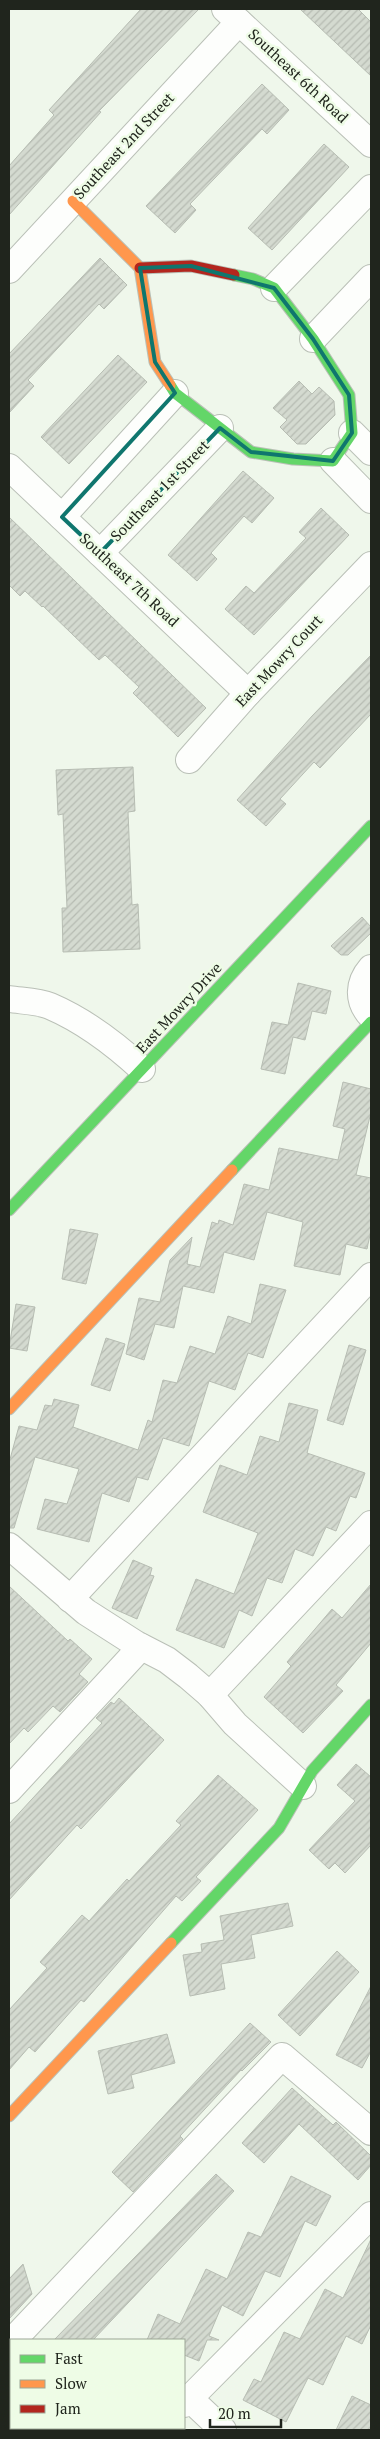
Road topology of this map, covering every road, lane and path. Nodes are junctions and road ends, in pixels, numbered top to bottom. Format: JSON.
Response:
{"nodes":[{"id":1,"x":232,"y":15,"type":"edge"},
{"id":2,"x":371,"y":144,"type":"edge"},
{"id":3,"x":371,"y":188,"type":"edge"},
{"id":4,"x":73,"y":201,"type":"junction"},
{"id":5,"x":140,"y":268,"type":"junction"},
{"id":6,"x":9,"y":270,"type":"edge"},
{"id":7,"x":371,"y":278,"type":"edge"},
{"id":8,"x":274,"y":288,"type":"junction"},
{"id":9,"x":313,"y":339,"type":"junction"},
{"id":10,"x":175,"y":393,"type":"junction"},
{"id":11,"x":220,"y":428,"type":"junction"},
{"id":12,"x":352,"y":433,"type":"junction"},
{"id":13,"x":371,"y":452,"type":"edge"},
{"id":14,"x":333,"y":461,"type":"junction"},
{"id":15,"x":9,"y":467,"type":"edge"},
{"id":16,"x":371,"y":500,"type":"edge"},
{"id":17,"x":62,"y":517,"type":"junction"},
{"id":18,"x":100,"y":553,"type":"junction"},
{"id":19,"x":371,"y":565,"type":"edge"},
{"id":20,"x":248,"y":693,"type":"junction"},
{"id":21,"x":189,"y":760,"type":"dead end"},
{"id":22,"x":371,"y":826,"type":"edge"},
{"id":23,"x":371,"y":968,"type":"edge"},
{"id":24,"x":9,"y":998,"type":"edge"},
{"id":25,"x":371,"y":1016,"type":"edge"},
{"id":26,"x":371,"y":1022,"type":"edge"},
{"id":27,"x":142,"y":1069,"type":"junction"},
{"id":28,"x":9,"y":1210,"type":"edge"},
{"id":29,"x":371,"y":1276,"type":"edge"},
{"id":30,"x":9,"y":1409,"type":"edge"},
{"id":31,"x":371,"y":1524,"type":"edge"},
{"id":32,"x":9,"y":1546,"type":"edge"},
{"id":33,"x":70,"y":1599,"type":"junction"},
{"id":34,"x":141,"y":1647,"type":"junction"},
{"id":35,"x":210,"y":1695,"type":"junction"},
{"id":36,"x":371,"y":1705,"type":"edge"},
{"id":37,"x":303,"y":1786,"type":"junction"},
{"id":38,"x":9,"y":1790,"type":"edge"},
{"id":39,"x":9,"y":2116,"type":"edge"},
{"id":40,"x":371,"y":2132,"type":"edge"},
{"id":41,"x":371,"y":2216,"type":"edge"},
{"id":42,"x":14,"y":2339,"type":"edge"},
{"id":43,"x":186,"y":2401,"type":"edge"},
{"id":44,"x":223,"y":2430,"type":"edge"}],
"edges":[{"from":1,"to":2,"type":"street","name":"Southeast 6th Road"},
{"from":1,"to":4,"type":"street","name":"Southeast 2nd Street"},
{"from":3,"to":8,"type":"street"},
{"from":4,"to":5,"type":"street"},
{"from":4,"to":6,"type":"street","name":"Southeast 2nd Street"},
{"from":5,"to":8,"type":"street"},
{"from":5,"to":10,"type":"street"},
{"from":7,"to":9,"type":"street"},
{"from":8,"to":9,"type":"street"},
{"from":9,"to":12,"type":"street"},
{"from":10,"to":11,"type":"street"},
{"from":10,"to":17,"type":"street"},
{"from":11,"to":14,"type":"street"},
{"from":11,"to":18,"type":"street","name":"Southeast 1st Street"},
{"from":12,"to":13,"type":"street"},
{"from":12,"to":14,"type":"street"},
{"from":14,"to":16,"type":"street"},
{"from":15,"to":17,"type":"street","name":"Southeast 7th Road"},
{"from":17,"to":18,"type":"street","name":"Southeast 7th Road"},
{"from":18,"to":20,"type":"street","name":"Southeast 7th Road"},
{"from":19,"to":20,"type":"street","name":"East Mowry Court"},
{"from":20,"to":21,"type":"street","name":"East Mowry Court"},
{"from":22,"to":27,"type":"street","name":"East Mowry Drive"},
{"from":23,"to":25,"type":"street"},
{"from":24,"to":27,"type":"street"},
{"from":26,"to":30,"type":"street"},
{"from":27,"to":28,"type":"street","name":"East Mowry Drive"},
{"from":29,"to":33,"type":"street"},
{"from":31,"to":35,"type":"street"},
{"from":32,"to":33,"type":"street"},
{"from":33,"to":34,"type":"street"},
{"from":34,"to":35,"type":"street"},
{"from":34,"to":38,"type":"street"},
{"from":35,"to":37,"type":"street"},
{"from":36,"to":37,"type":"street"},
{"from":37,"to":39,"type":"street"},
{"from":40,"to":42,"type":"street"},
{"from":41,"to":43,"type":"street"},
{"from":43,"to":44,"type":"street"}]}
